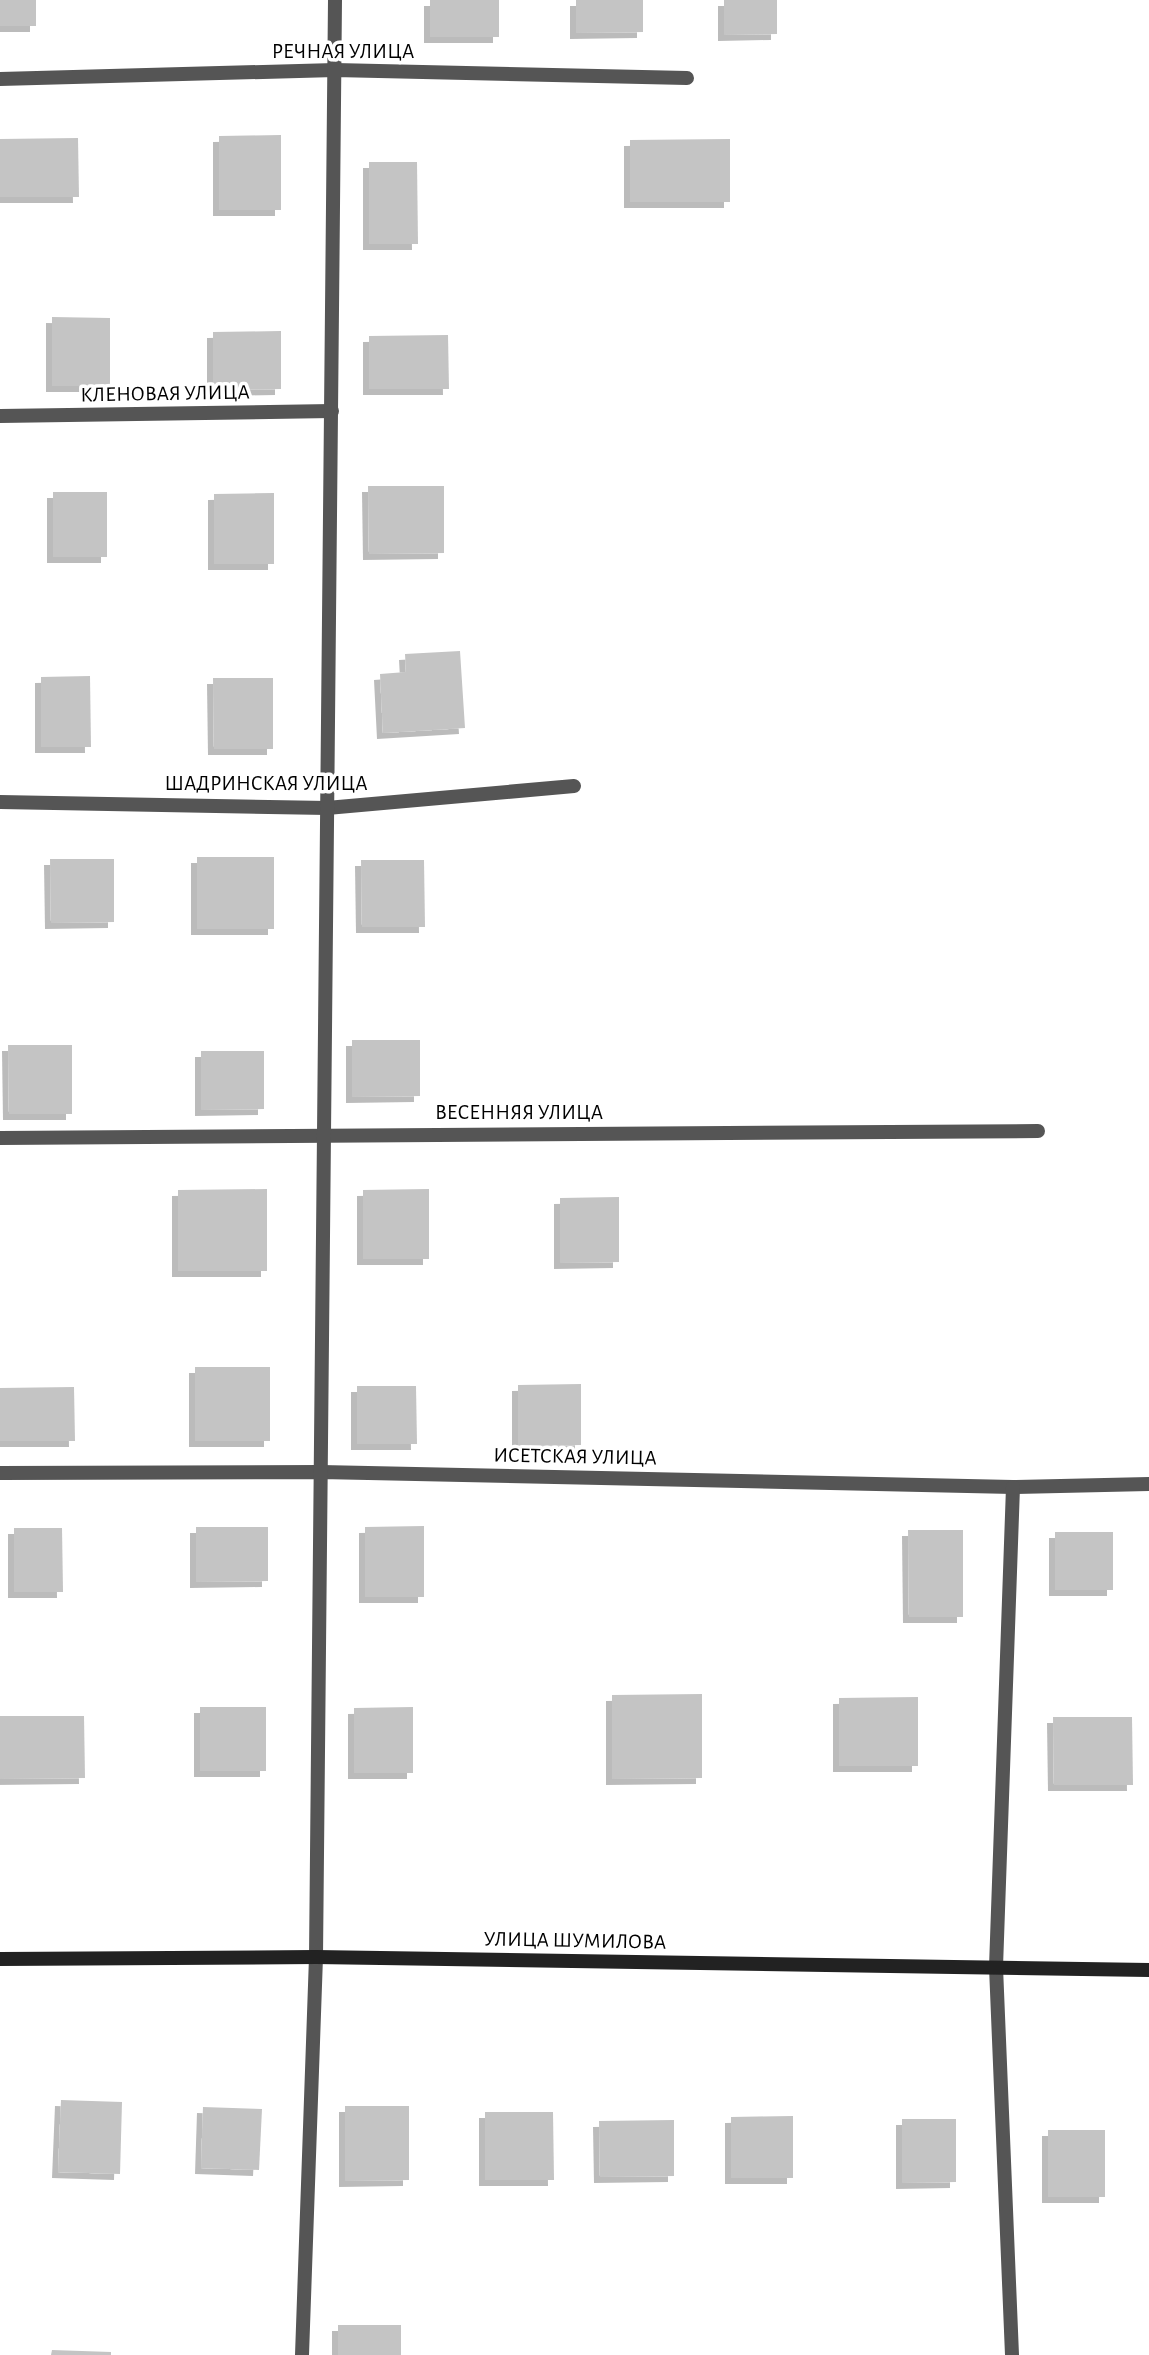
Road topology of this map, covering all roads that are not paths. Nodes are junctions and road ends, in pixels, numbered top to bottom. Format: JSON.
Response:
{"nodes":[{"id":1,"x":335,"y":0,"type":"edge"},
{"id":2,"x":335,"y":70,"type":"junction"},
{"id":3,"x":687,"y":78,"type":"dead end"},
{"id":4,"x":0,"y":79,"type":"edge"},
{"id":5,"x":332,"y":411,"type":"junction"},
{"id":6,"x":0,"y":416,"type":"edge"},
{"id":7,"x":574,"y":786,"type":"dead end"},
{"id":8,"x":0,"y":802,"type":"edge"},
{"id":9,"x":327,"y":808,"type":"junction"},
{"id":10,"x":1038,"y":1131,"type":"dead end"},
{"id":11,"x":324,"y":1133,"type":"junction"},
{"id":12,"x":0,"y":1138,"type":"edge"},
{"id":13,"x":321,"y":1472,"type":"junction"},
{"id":14,"x":0,"y":1473,"type":"edge"},
{"id":15,"x":1149,"y":1485,"type":"edge"},
{"id":16,"x":1013,"y":1487,"type":"junction"},
{"id":17,"x":316,"y":1957,"type":"junction"},
{"id":18,"x":0,"y":1959,"type":"edge"},
{"id":19,"x":996,"y":1967,"type":"junction"},
{"id":20,"x":1149,"y":1969,"type":"edge"},
{"id":21,"x":302,"y":2355,"type":"edge"},
{"id":22,"x":1012,"y":2355,"type":"edge"}],
"edges":[{"from":1,"to":2,"type":"street"},
{"from":2,"to":3,"type":"street","name":"РЕЧНАЯ УЛИЦА"},
{"from":2,"to":4,"type":"street","name":"РЕЧНАЯ УЛИЦА"},
{"from":2,"to":5,"type":"street"},
{"from":5,"to":6,"type":"street","name":"КЛЕНОВАЯ УЛИЦА"},
{"from":5,"to":9,"type":"street"},
{"from":7,"to":9,"type":"street","name":"ШАДРИНСКАЯ УЛИЦА"},
{"from":8,"to":9,"type":"street","name":"ШАДРИНСКАЯ УЛИЦА"},
{"from":9,"to":11,"type":"street"},
{"from":10,"to":11,"type":"street","name":"ВЕСЕННЯЯ УЛИЦА"},
{"from":11,"to":12,"type":"street","name":"ВЕСЕННЯЯ УЛИЦА"},
{"from":11,"to":13,"type":"street"},
{"from":13,"to":14,"type":"street","name":"ИСЕТСКАЯ УЛИЦА"},
{"from":13,"to":16,"type":"street","name":"ИСЕТСКАЯ УЛИЦА"},
{"from":13,"to":17,"type":"street"},
{"from":15,"to":16,"type":"street","name":"ИСЕТСКАЯ УЛИЦА"},
{"from":16,"to":19,"type":"street"},
{"from":17,"to":18,"type":"street","name":"УЛИЦА ШУМИЛОВА"},
{"from":17,"to":19,"type":"street","name":"УЛИЦА ШУМИЛОВА"},
{"from":17,"to":21,"type":"street"},
{"from":19,"to":20,"type":"street","name":"УЛИЦА ШУМИЛОВА"},
{"from":19,"to":22,"type":"street"}]}
